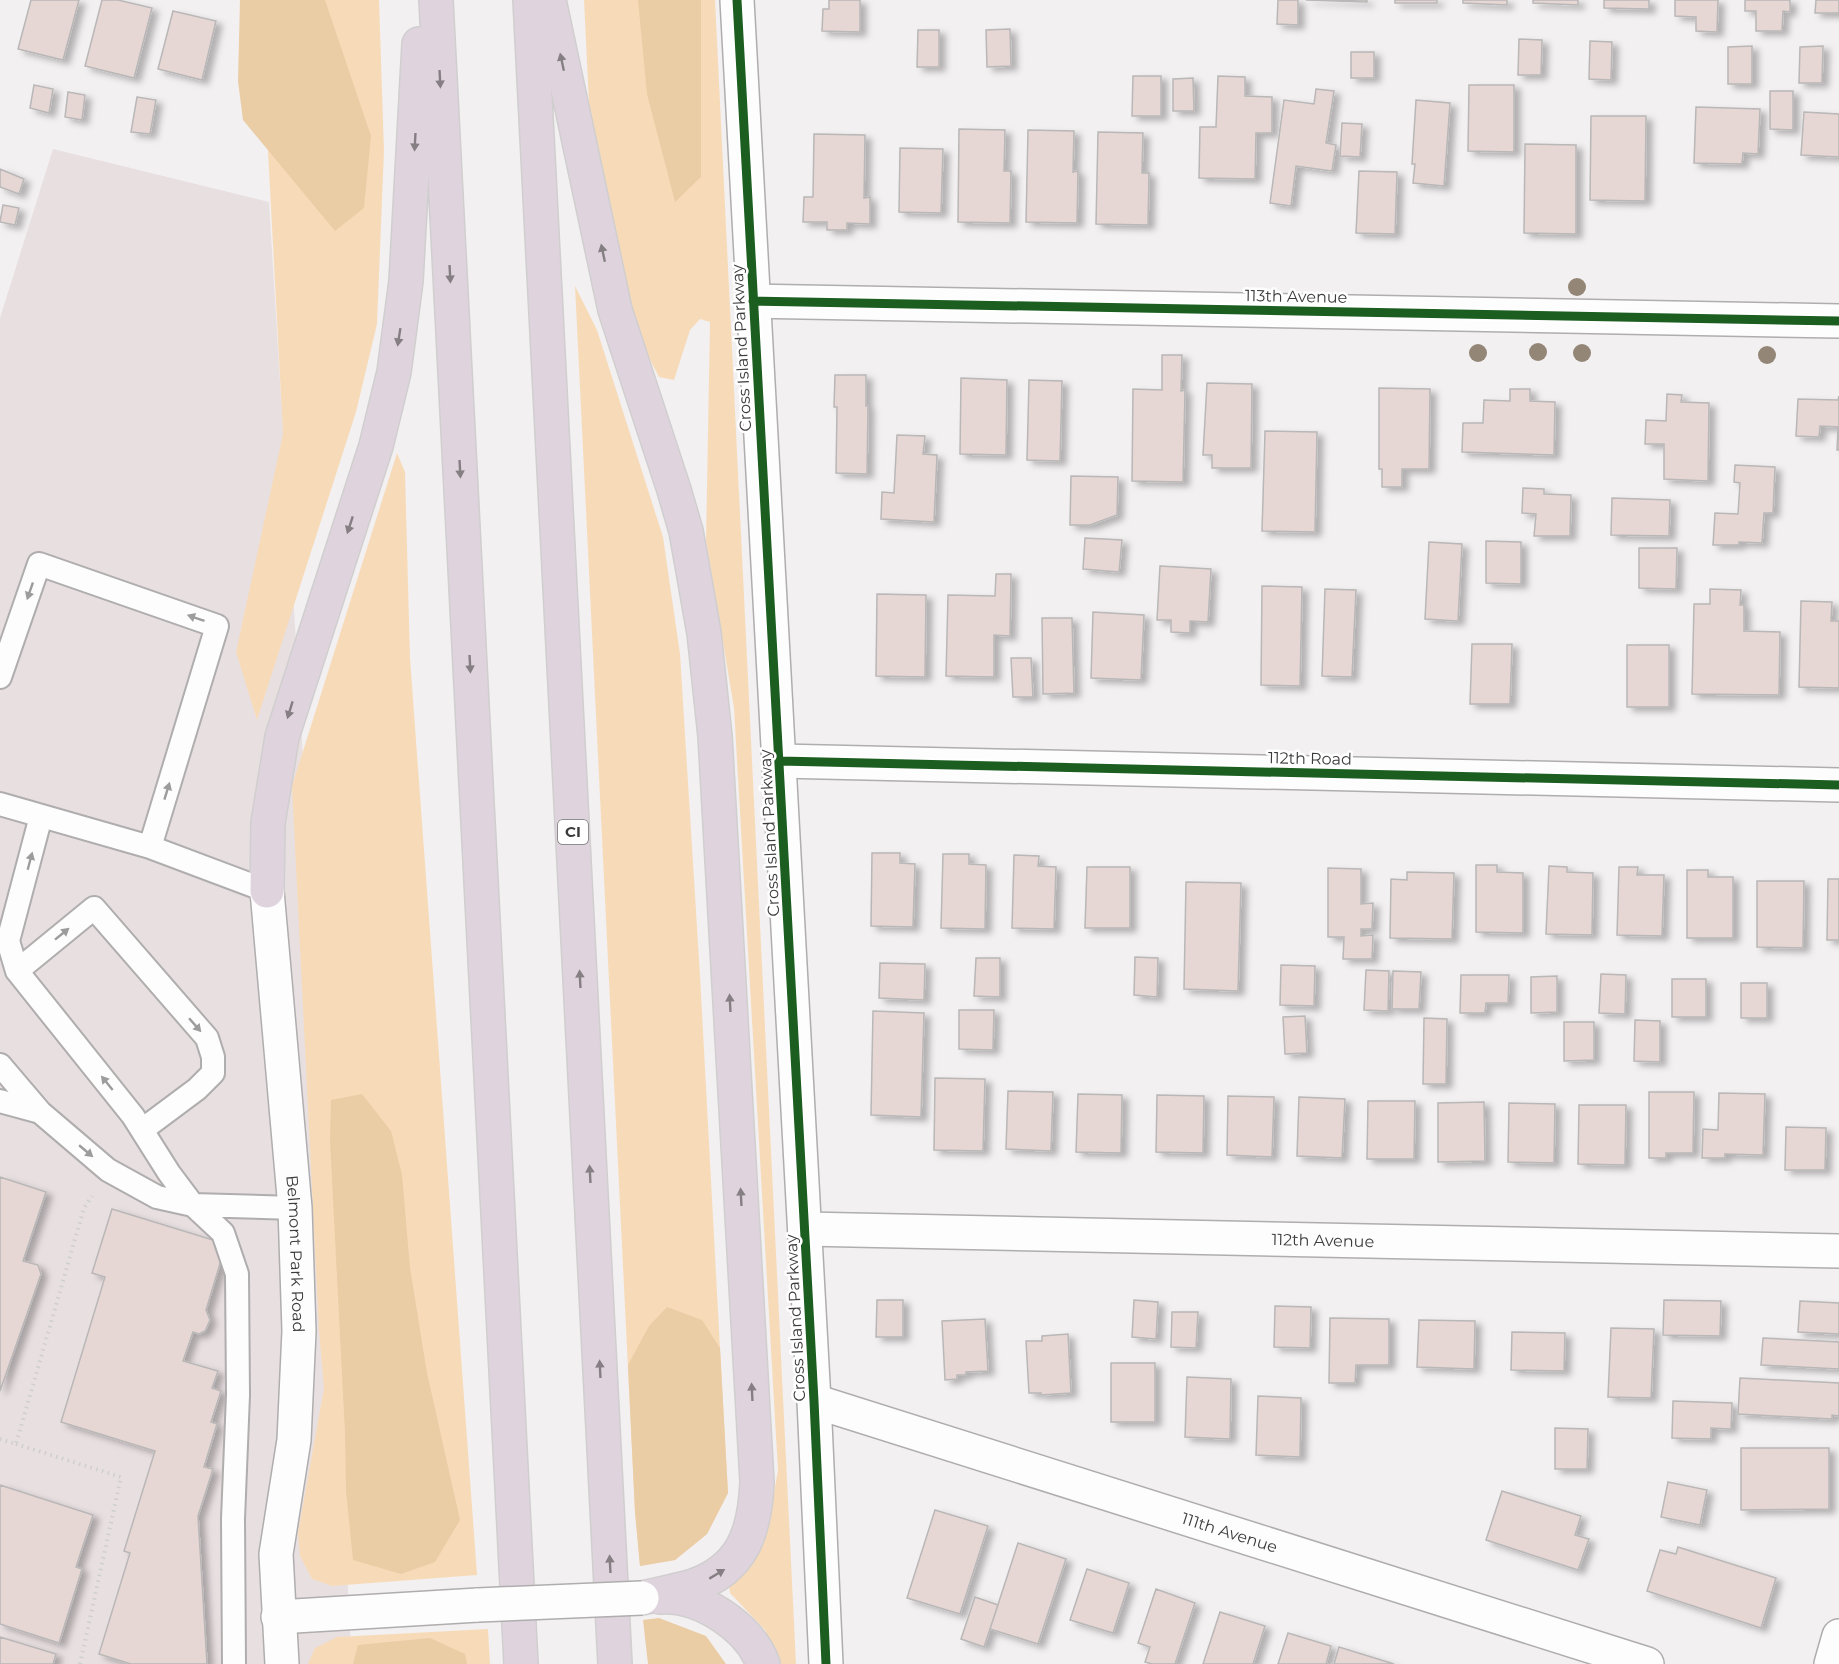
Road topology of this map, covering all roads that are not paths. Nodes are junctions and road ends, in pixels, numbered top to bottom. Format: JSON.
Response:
{"nodes":[{"id":1,"x":422,"y":0,"type":"edge"},
{"id":2,"x":436,"y":0,"type":"edge"},
{"id":3,"x":530,"y":0,"type":"edge"},
{"id":4,"x":549,"y":0,"type":"edge"},
{"id":5,"x":737,"y":0,"type":"edge"},
{"id":6,"x":753,"y":301,"type":"junction"},
{"id":7,"x":1839,"y":321,"type":"edge"},
{"id":8,"x":0,"y":677,"type":"edge"},
{"id":9,"x":780,"y":761,"type":"junction"},
{"id":10,"x":1839,"y":785,"type":"edge"},
{"id":11,"x":0,"y":804,"type":"edge"},
{"id":12,"x":41,"y":816,"type":"junction"},
{"id":13,"x":150,"y":847,"type":"junction"},
{"id":14,"x":267,"y":891,"type":"junction"},
{"id":15,"x":17,"y":970,"type":"junction"},
{"id":16,"x":0,"y":1065,"type":"edge"},
{"id":17,"x":0,"y":1101,"type":"edge"},
{"id":18,"x":40,"y":1112,"type":"junction"},
{"id":19,"x":142,"y":1130,"type":"junction"},
{"id":20,"x":193,"y":1205,"type":"junction"},
{"id":21,"x":295,"y":1208,"type":"junction"},
{"id":22,"x":805,"y":1229,"type":"junction"},
{"id":23,"x":1839,"y":1251,"type":"edge"},
{"id":24,"x":814,"y":1401,"type":"junction"},
{"id":25,"x":642,"y":1598,"type":"junction"},
{"id":26,"x":278,"y":1617,"type":"junction"},
{"id":27,"x":1839,"y":1636,"type":"edge"},
{"id":28,"x":234,"y":1664,"type":"edge"},
{"id":29,"x":282,"y":1664,"type":"edge"},
{"id":30,"x":521,"y":1664,"type":"edge"},
{"id":31,"x":615,"y":1664,"type":"edge"},
{"id":32,"x":763,"y":1664,"type":"edge"},
{"id":33,"x":826,"y":1664,"type":"edge"},
{"id":34,"x":1647,"y":1664,"type":"edge"},
{"id":35,"x":1831,"y":1664,"type":"edge"}],
"edges":[{"from":1,"to":14,"type":"highway","one_way":true},
{"from":2,"to":30,"type":"highway","one_way":true},
{"from":31,"to":3,"type":"highway","number":"CI","one_way":true},
{"from":25,"to":4,"type":"highway","one_way":true},
{"from":5,"to":6,"type":"street","name":"Cross Island Parkway"},
{"from":6,"to":7,"type":"street","name":"113th Avenue"},
{"from":6,"to":9,"type":"street","name":"Cross Island Parkway"},
{"from":13,"to":8,"type":"lane","one_way":true},
{"from":9,"to":10,"type":"street","name":"112th Road"},
{"from":9,"to":22,"type":"street","name":"Cross Island Parkway"},
{"from":11,"to":12,"type":"lane"},
{"from":12,"to":13,"type":"lane"},
{"from":15,"to":12,"type":"lane","one_way":true},
{"from":13,"to":14,"type":"lane"},
{"from":14,"to":21,"type":"street","name":"Belmont Park Road"},
{"from":19,"to":15,"type":"lane","one_way":true},
{"from":15,"to":19,"type":"lane","one_way":true},
{"from":16,"to":18,"type":"lane"},
{"from":17,"to":18,"type":"lane"},
{"from":18,"to":20,"type":"lane","one_way":true},
{"from":19,"to":20,"type":"lane"},
{"from":20,"to":21,"type":"lane"},
{"from":20,"to":28,"type":"lane"},
{"from":21,"to":26,"type":"street","name":"Belmont Park Road"},
{"from":22,"to":23,"type":"street","name":"112th Avenue"},
{"from":22,"to":24,"type":"street","name":"Cross Island Parkway"},
{"from":24,"to":33,"type":"street","name":"Cross Island Parkway"},
{"from":24,"to":34,"type":"street","name":"111th Avenue"},
{"from":25,"to":26,"type":"street","bridge":true},
{"from":25,"to":32,"type":"highway"},
{"from":26,"to":29,"type":"street","name":"Belmont Park Road"},
{"from":27,"to":35,"type":"street"}]}
